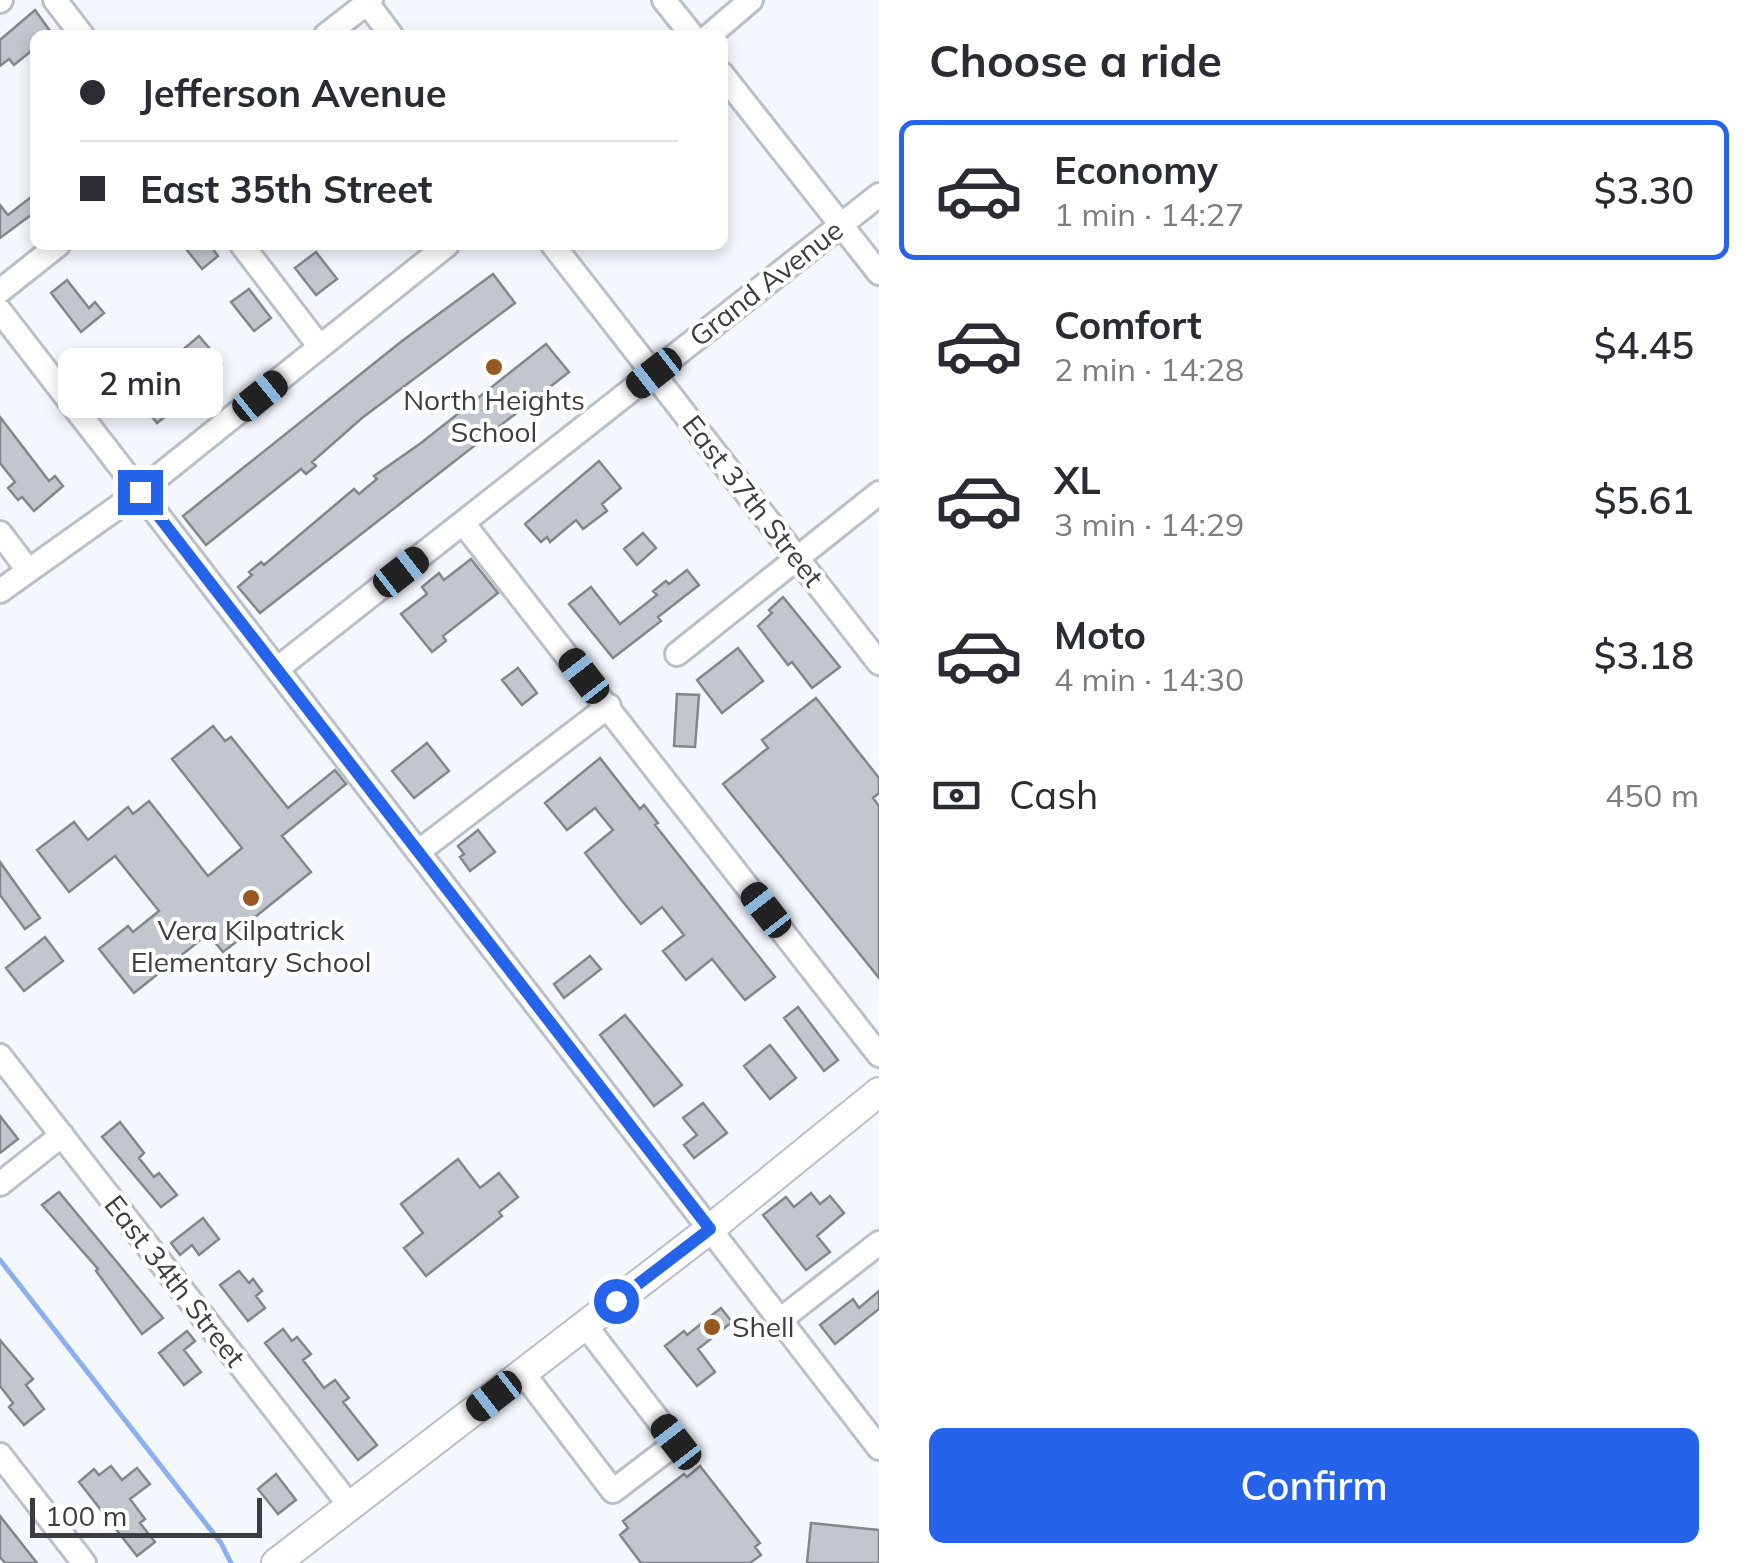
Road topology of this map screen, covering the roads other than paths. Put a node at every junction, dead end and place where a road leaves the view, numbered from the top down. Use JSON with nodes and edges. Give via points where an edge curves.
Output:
{"nodes":[{"id":1,"x":55,"y":0,"type":"edge"},
{"id":2,"x":664,"y":0,"type":"edge"},
{"id":3,"x":752,"y":0,"type":"edge"},
{"id":4,"x":368,"y":1,"type":"edge"},
{"id":5,"x":78,"y":30,"type":"edge"},
{"id":6,"x":332,"y":30,"type":"edge"},
{"id":7,"x":388,"y":30,"type":"edge"},
{"id":8,"x":688,"y":30,"type":"edge"},
{"id":9,"x":716,"y":30,"type":"edge"},
{"id":10,"x":728,"y":82,"type":"edge"},
{"id":11,"x":879,"y":194,"type":"edge"},
{"id":12,"x":841,"y":224,"type":"junction"},
{"id":13,"x":52,"y":250,"type":"edge"},
{"id":14,"x":246,"y":250,"type":"edge"},
{"id":15,"x":441,"y":250,"type":"edge"},
{"id":16,"x":556,"y":250,"type":"edge"},
{"id":17,"x":879,"y":273,"type":"edge"},
{"id":18,"x":0,"y":291,"type":"edge"},
{"id":19,"x":0,"y":311,"type":"edge"},
{"id":20,"x":320,"y":348,"type":"junction"},
{"id":21,"x":654,"y":373,"type":"junction"},
{"id":22,"x":140,"y":492,"type":"junction"},
{"id":23,"x":879,"y":493,"type":"edge"},
{"id":24,"x":463,"y":522,"type":"junction"},
{"id":25,"x":0,"y":532,"type":"edge"},
{"id":26,"x":798,"y":558,"type":"junction"},
{"id":27,"x":28,"y":570,"type":"junction"},
{"id":28,"x":0,"y":591,"type":"edge"},
{"id":29,"x":677,"y":654,"type":"dead end"},
{"id":30,"x":879,"y":662,"type":"edge"},
{"id":31,"x":277,"y":670,"type":"junction"},
{"id":32,"x":608,"y":706,"type":"junction"},
{"id":33,"x":418,"y":852,"type":"junction"},
{"id":34,"x":879,"y":1054,"type":"edge"},
{"id":35,"x":0,"y":1056,"type":"edge"},
{"id":36,"x":879,"y":1092,"type":"edge"},
{"id":37,"x":62,"y":1135,"type":"junction"},
{"id":38,"x":0,"y":1184,"type":"edge"},
{"id":39,"x":710,"y":1229,"type":"junction"},
{"id":40,"x":879,"y":1244,"type":"edge"},
{"id":41,"x":780,"y":1320,"type":"junction"},
{"id":42,"x":585,"y":1325,"type":"junction"},
{"id":43,"x":523,"y":1373,"type":"junction"},
{"id":44,"x":879,"y":1448,"type":"edge"},
{"id":45,"x":0,"y":1456,"type":"edge"},
{"id":46,"x":350,"y":1506,"type":"junction"},
{"id":47,"x":84,"y":1563,"type":"edge"},
{"id":48,"x":276,"y":1563,"type":"edge"}],
"edges":[{"from":1,"to":5,"type":"street"},
{"from":2,"to":8,"type":"street"},
{"from":3,"to":9,"type":"street"},
{"from":4,"to":6,"type":"street"},
{"from":4,"to":7,"type":"street"},
{"from":10,"to":12,"type":"street"},
{"from":11,"to":12,"type":"street","name":"Grand Avenue"},
{"from":12,"to":17,"type":"street"},
{"from":12,"to":21,"type":"street","name":"Grand Avenue"},
{"from":13,"to":18,"type":"street"},
{"from":14,"to":20,"type":"street"},
{"from":15,"to":20,"type":"street"},
{"from":16,"to":21,"type":"street","name":"East 37th Street"},
{"from":19,"to":22,"type":"street"},
{"from":20,"to":22,"type":"street"},
{"from":21,"to":24,"type":"street","name":"Grand Avenue"},
{"from":21,"to":26,"type":"street","name":"East 37th Street"},
{"from":22,"to":27,"type":"street"},
{"from":22,"to":31,"type":"street"},
{"from":23,"to":26,"type":"street"},
{"from":24,"to":31,"type":"street","name":"Grand Avenue"},
{"from":24,"to":32,"type":"street"},
{"from":25,"to":27,"type":"street"},
{"from":26,"to":29,"type":"street"},
{"from":26,"to":30,"type":"street","name":"East 37th Street"},
{"from":27,"to":28,"type":"street"},
{"from":31,"to":33,"type":"street"},
{"from":32,"to":33,"type":"street"},
{"from":32,"to":34,"type":"street"},
{"from":33,"to":39,"type":"street"},
{"from":35,"to":37,"type":"street","name":"East 34th Street"},
{"from":36,"to":39,"type":"main road"},
{"from":37,"to":38,"type":"street"},
{"from":37,"to":46,"type":"street","name":"East 34th Street"},
{"from":39,"to":41,"type":"street"},
{"from":39,"to":42,"type":"main road"},
{"from":40,"to":41,"type":"street"},
{"from":41,"to":44,"type":"street"},
{"from":42,"to":43,"type":"main road"},
{"from":42,"to":43,"type":"street","via":[[676,1442],[613,1491]]},
{"from":43,"to":46,"type":"main road"},
{"from":45,"to":47,"type":"street"},
{"from":46,"to":48,"type":"main road"}]}
